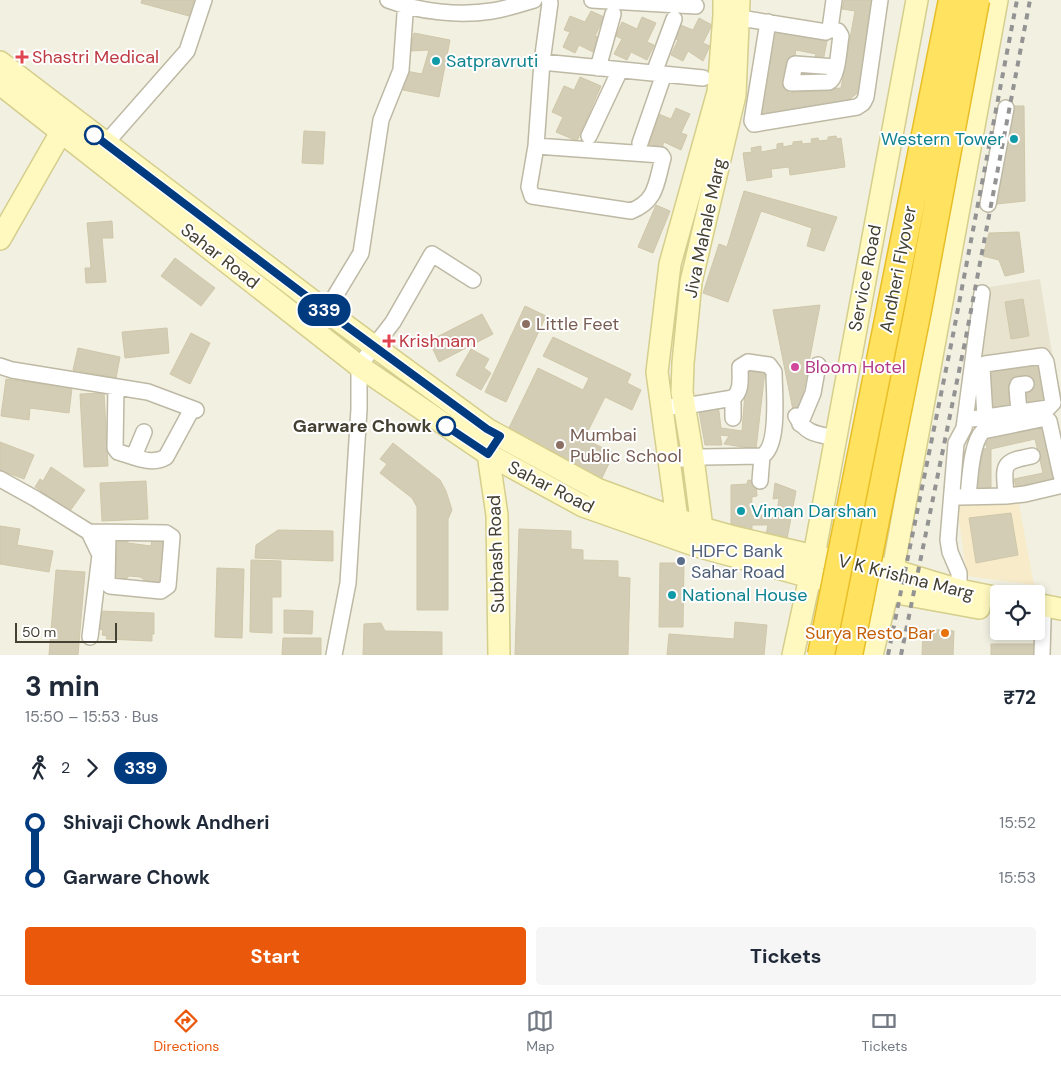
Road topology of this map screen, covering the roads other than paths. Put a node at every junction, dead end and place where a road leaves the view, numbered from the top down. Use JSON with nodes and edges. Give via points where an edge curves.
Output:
{"nodes":[{"id":1,"x":204,"y":0,"type":"edge"},
{"id":2,"x":388,"y":0,"type":"edge"},
{"id":3,"x":534,"y":0,"type":"edge"},
{"id":4,"x":548,"y":0,"type":"edge"},
{"id":5,"x":592,"y":0,"type":"edge"},
{"id":6,"x":834,"y":0,"type":"edge"},
{"id":7,"x":880,"y":0,"type":"edge"},
{"id":8,"x":917,"y":0,"type":"edge"},
{"id":9,"x":952,"y":0,"type":"edge"},
{"id":10,"x":976,"y":0,"type":"edge"},
{"id":11,"x":997,"y":0,"type":"edge"},
{"id":12,"x":407,"y":4,"type":"edge"},
{"id":13,"x":696,"y":6,"type":"dead end"},
{"id":14,"x":732,"y":8,"type":"edge"},
{"id":15,"x":613,"y":14,"type":"dead end"},
{"id":16,"x":674,"y":19,"type":"dead end"},
{"id":17,"x":768,"y":22,"type":"junction"},
{"id":18,"x":830,"y":29,"type":"junction"},
{"id":19,"x":0,"y":62,"type":"edge"},
{"id":20,"x":542,"y":62,"type":"junction"},
{"id":21,"x":836,"y":67,"type":"dead end"},
{"id":22,"x":598,"y":68,"type":"junction"},
{"id":23,"x":620,"y":70,"type":"junction"},
{"id":24,"x":659,"y":74,"type":"junction"},
{"id":25,"x":703,"y":78,"type":"dead end"},
{"id":26,"x":0,"y":84,"type":"edge"},
{"id":27,"x":1006,"y":108,"type":"dead end"},
{"id":28,"x":60,"y":120,"type":"junction"},
{"id":29,"x":589,"y":136,"type":"dead end"},
{"id":30,"x":640,"y":143,"type":"dead end"},
{"id":31,"x":106,"y":144,"type":"junction"},
{"id":32,"x":536,"y":146,"type":"junction"},
{"id":33,"x":713,"y":146,"type":"junction"},
{"id":34,"x":994,"y":172,"type":"junction"},
{"id":35,"x":964,"y":178,"type":"junction"},
{"id":36,"x":690,"y":194,"type":"junction"},
{"id":37,"x":711,"y":198,"type":"junction"},
{"id":38,"x":0,"y":209,"type":"edge"},
{"id":39,"x":0,"y":239,"type":"edge"},
{"id":40,"x":473,"y":280,"type":"dead end"},
{"id":41,"x":982,"y":293,"type":"dead end"},
{"id":42,"x":326,"y":311,"type":"junction"},
{"id":43,"x":663,"y":315,"type":"junction"},
{"id":44,"x":688,"y":317,"type":"junction"},
{"id":45,"x":374,"y":347,"type":"junction"},
{"id":46,"x":818,"y":365,"type":"dead end"},
{"id":47,"x":0,"y":366,"type":"edge"},
{"id":48,"x":359,"y":366,"type":"junction"},
{"id":49,"x":1026,"y":384,"type":"dead end"},
{"id":50,"x":116,"y":387,"type":"junction"},
{"id":51,"x":733,"y":398,"type":"junction"},
{"id":52,"x":685,"y":406,"type":"junction"},
{"id":53,"x":662,"y":407,"type":"junction"},
{"id":54,"x":1019,"y":412,"type":"junction"},
{"id":55,"x":985,"y":417,"type":"junction"},
{"id":56,"x":733,"y":418,"type":"dead end"},
{"id":57,"x":965,"y":420,"type":"junction"},
{"id":58,"x":144,"y":432,"type":"dead end"},
{"id":59,"x":500,"y":436,"type":"junction"},
{"id":60,"x":836,"y":438,"type":"junction"},
{"id":61,"x":488,"y":454,"type":"junction"},
{"id":62,"x":134,"y":456,"type":"junction"},
{"id":63,"x":762,"y":456,"type":"junction"},
{"id":64,"x":1032,"y":456,"type":"dead end"},
{"id":65,"x":693,"y":458,"type":"junction"},
{"id":66,"x":669,"y":460,"type":"junction"},
{"id":67,"x":1061,"y":475,"type":"edge"},
{"id":68,"x":0,"y":479,"type":"edge"},
{"id":69,"x":760,"y":481,"type":"dead end"},
{"id":70,"x":1061,"y":482,"type":"edge"},
{"id":71,"x":968,"y":496,"type":"junction"},
{"id":72,"x":1006,"y":496,"type":"junction"},
{"id":73,"x":951,"y":497,"type":"junction"},
{"id":74,"x":675,"y":528,"type":"junction"},
{"id":75,"x":89,"y":532,"type":"junction"},
{"id":76,"x":108,"y":533,"type":"junction"},
{"id":77,"x":699,"y":537,"type":"junction"},
{"id":78,"x":814,"y":556,"type":"junction"},
{"id":79,"x":103,"y":567,"type":"junction"},
{"id":80,"x":893,"y":570,"type":"junction"},
{"id":81,"x":810,"y":577,"type":"junction"},
{"id":82,"x":959,"y":590,"type":"junction"},
{"id":83,"x":888,"y":592,"type":"junction"},
{"id":84,"x":990,"y":596,"type":"edge"},
{"id":85,"x":990,"y":609,"type":"edge"},
{"id":86,"x":1047,"y":614,"type":"edge"},
{"id":87,"x":90,"y":637,"type":"dead end"},
{"id":88,"x":334,"y":655,"type":"edge"},
{"id":89,"x":499,"y":655,"type":"edge"},
{"id":90,"x":793,"y":655,"type":"edge"},
{"id":91,"x":821,"y":655,"type":"edge"},
{"id":92,"x":849,"y":655,"type":"edge"},
{"id":93,"x":872,"y":655,"type":"edge"},
{"id":94,"x":1042,"y":655,"type":"edge"}],
"edges":[{"from":1,"to":31,"type":"street","via":[[187,51]]},
{"from":2,"to":12,"type":"street"},
{"from":3,"to":12,"type":"street","via":[[493,11],[454,13]]},
{"from":4,"to":20,"type":"street"},
{"from":5,"to":13,"type":"street"},
{"from":6,"to":18,"type":"street"},
{"from":7,"to":17,"type":"street","via":[[863,103],[857,107],[754,124]]},
{"from":8,"to":60,"type":"street","name":"Service Road"},
{"from":9,"to":91,"type":"highway","name":"Andheri Flyover","bridge":true},
{"from":10,"to":92,"type":"highway","name":"Andheri Flyover","bridge":true},
{"from":11,"to":35,"type":"street"},
{"from":12,"to":42,"type":"street","via":[[401,70],[381,120],[361,253]]},
{"from":14,"to":17,"type":"street"},
{"from":14,"to":33,"type":"street","name":"Jiva Mahale Marg","via":[[735,96]]},
{"from":15,"to":22,"type":"street"},
{"from":16,"to":24,"type":"street"},
{"from":17,"to":18,"type":"street","via":[[824,32]]},
{"from":18,"to":21,"type":"street","via":[[838,31],[841,36]]},
{"from":19,"to":28,"type":"street","name":"Sahar Road"},
{"from":20,"to":22,"type":"street"},
{"from":20,"to":32,"type":"street"},
{"from":22,"to":23,"type":"street"},
{"from":23,"to":24,"type":"street"},
{"from":23,"to":29,"type":"street"},
{"from":24,"to":25,"type":"street"},
{"from":24,"to":30,"type":"street"},
{"from":26,"to":28,"type":"street","name":"Sahar Road"},
{"from":27,"to":34,"type":"street"},
{"from":28,"to":31,"type":"street","name":"Sahar Road"},
{"from":28,"to":38,"type":"street"},
{"from":28,"to":39,"type":"street"},
{"from":28,"to":48,"type":"street","name":"Sahar Road"},
{"from":31,"to":42,"type":"street","name":"Sahar Road"},
{"from":32,"to":32,"type":"street","via":[[529,187],[532,196],[630,211],[648,202],[663,158],[661,154]]},
{"from":33,"to":36,"type":"street"},
{"from":33,"to":37,"type":"street","name":"Jiva Mahale Marg"},
{"from":34,"to":35,"type":"street"},
{"from":34,"to":35,"type":"street","via":[[989,197]]},
{"from":35,"to":80,"type":"street"},
{"from":36,"to":37,"type":"street"},
{"from":36,"to":43,"type":"street","via":[[670,264]]},
{"from":37,"to":44,"type":"street","name":"Jiva Mahale Marg","via":[[691,282]]},
{"from":40,"to":45,"type":"street","via":[[432,254],[393,322]]},
{"from":41,"to":57,"type":"street"},
{"from":42,"to":45,"type":"street","name":"Sahar Road"},
{"from":43,"to":44,"type":"street"},
{"from":43,"to":53,"type":"street","via":[[656,372]]},
{"from":44,"to":52,"type":"street","name":"Jiva Mahale Marg","via":[[682,392]]},
{"from":45,"to":48,"type":"street"},
{"from":45,"to":59,"type":"street","name":"Sahar Road"},
{"from":46,"to":60,"type":"street","via":[[813,394],[798,419],[805,429]]},
{"from":47,"to":50,"type":"street"},
{"from":48,"to":61,"type":"street","name":"Sahar Road"},
{"from":48,"to":88,"type":"street","via":[[348,583]]},
{"from":49,"to":54,"type":"street","via":[[1017,388]]},
{"from":50,"to":62,"type":"street","via":[[115,448],[118,452]]},
{"from":50,"to":62,"type":"street","via":[[148,392],[194,409],[166,457],[154,461]]},
{"from":51,"to":52,"type":"street"},
{"from":51,"to":56,"type":"street"},
{"from":51,"to":63,"type":"street","via":[[739,387],[740,367],[748,362],[770,365],[774,372],[773,438],[767,453]]},
{"from":52,"to":53,"type":"street"},
{"from":52,"to":65,"type":"street","name":"Jiva Mahale Marg"},
{"from":53,"to":66,"type":"street"},
{"from":54,"to":55,"type":"street"},
{"from":54,"to":55,"type":"street","via":[[1048,408],[1053,404],[1046,362],[1042,356],[985,364],[982,368]]},
{"from":55,"to":57,"type":"street"},
{"from":57,"to":73,"type":"street","via":[[956,443]]},
{"from":58,"to":62,"type":"street"},
{"from":59,"to":61,"type":"street"},
{"from":59,"to":74,"type":"street","name":"Sahar Road"},
{"from":60,"to":78,"type":"street","name":"Service Road"},
{"from":61,"to":74,"type":"street","name":"Sahar Road","via":[[583,506]]},
{"from":61,"to":89,"type":"street","name":"Subhash Road","via":[[497,516]]},
{"from":63,"to":65,"type":"street"},
{"from":63,"to":69,"type":"street"},
{"from":64,"to":72,"type":"street","via":[[1015,459],[1005,468]]},
{"from":65,"to":66,"type":"street"},
{"from":65,"to":77,"type":"street","name":"Jiva Mahale Marg"},
{"from":66,"to":74,"type":"street"},
{"from":67,"to":71,"type":"street","via":[[1046,418],[983,431],[974,450]]},
{"from":68,"to":75,"type":"street"},
{"from":70,"to":72,"type":"street","via":[[1059,486]]},
{"from":71,"to":72,"type":"street"},
{"from":71,"to":73,"type":"street"},
{"from":73,"to":82,"type":"street","via":[[948,540],[959,573]]},
{"from":74,"to":77,"type":"street","name":"Sahar Road"},
{"from":75,"to":76,"type":"street"},
{"from":75,"to":79,"type":"street"},
{"from":76,"to":79,"type":"street"},
{"from":76,"to":79,"type":"street","via":[[166,533],[172,537],[168,586],[161,591],[110,586]]},
{"from":77,"to":78,"type":"street","name":"Sahar Road","via":[[738,538]]},
{"from":77,"to":81,"type":"street","name":"Sahar Road"},
{"from":78,"to":80,"type":"street","name":"V K Krishna Marg"},
{"from":78,"to":81,"type":"street","name":"Service Road"},
{"from":79,"to":87,"type":"street"},
{"from":80,"to":82,"type":"street","name":"V K Krishna Marg"},
{"from":80,"to":83,"type":"street"},
{"from":81,"to":83,"type":"street","name":"Sahar Road"},
{"from":81,"to":90,"type":"street"},
{"from":82,"to":84,"type":"street","name":"V K Krishna Marg"},
{"from":83,"to":85,"type":"street","name":"V K Krishna Marg"},
{"from":83,"to":93,"type":"street"},
{"from":86,"to":94,"type":"street"}]}
